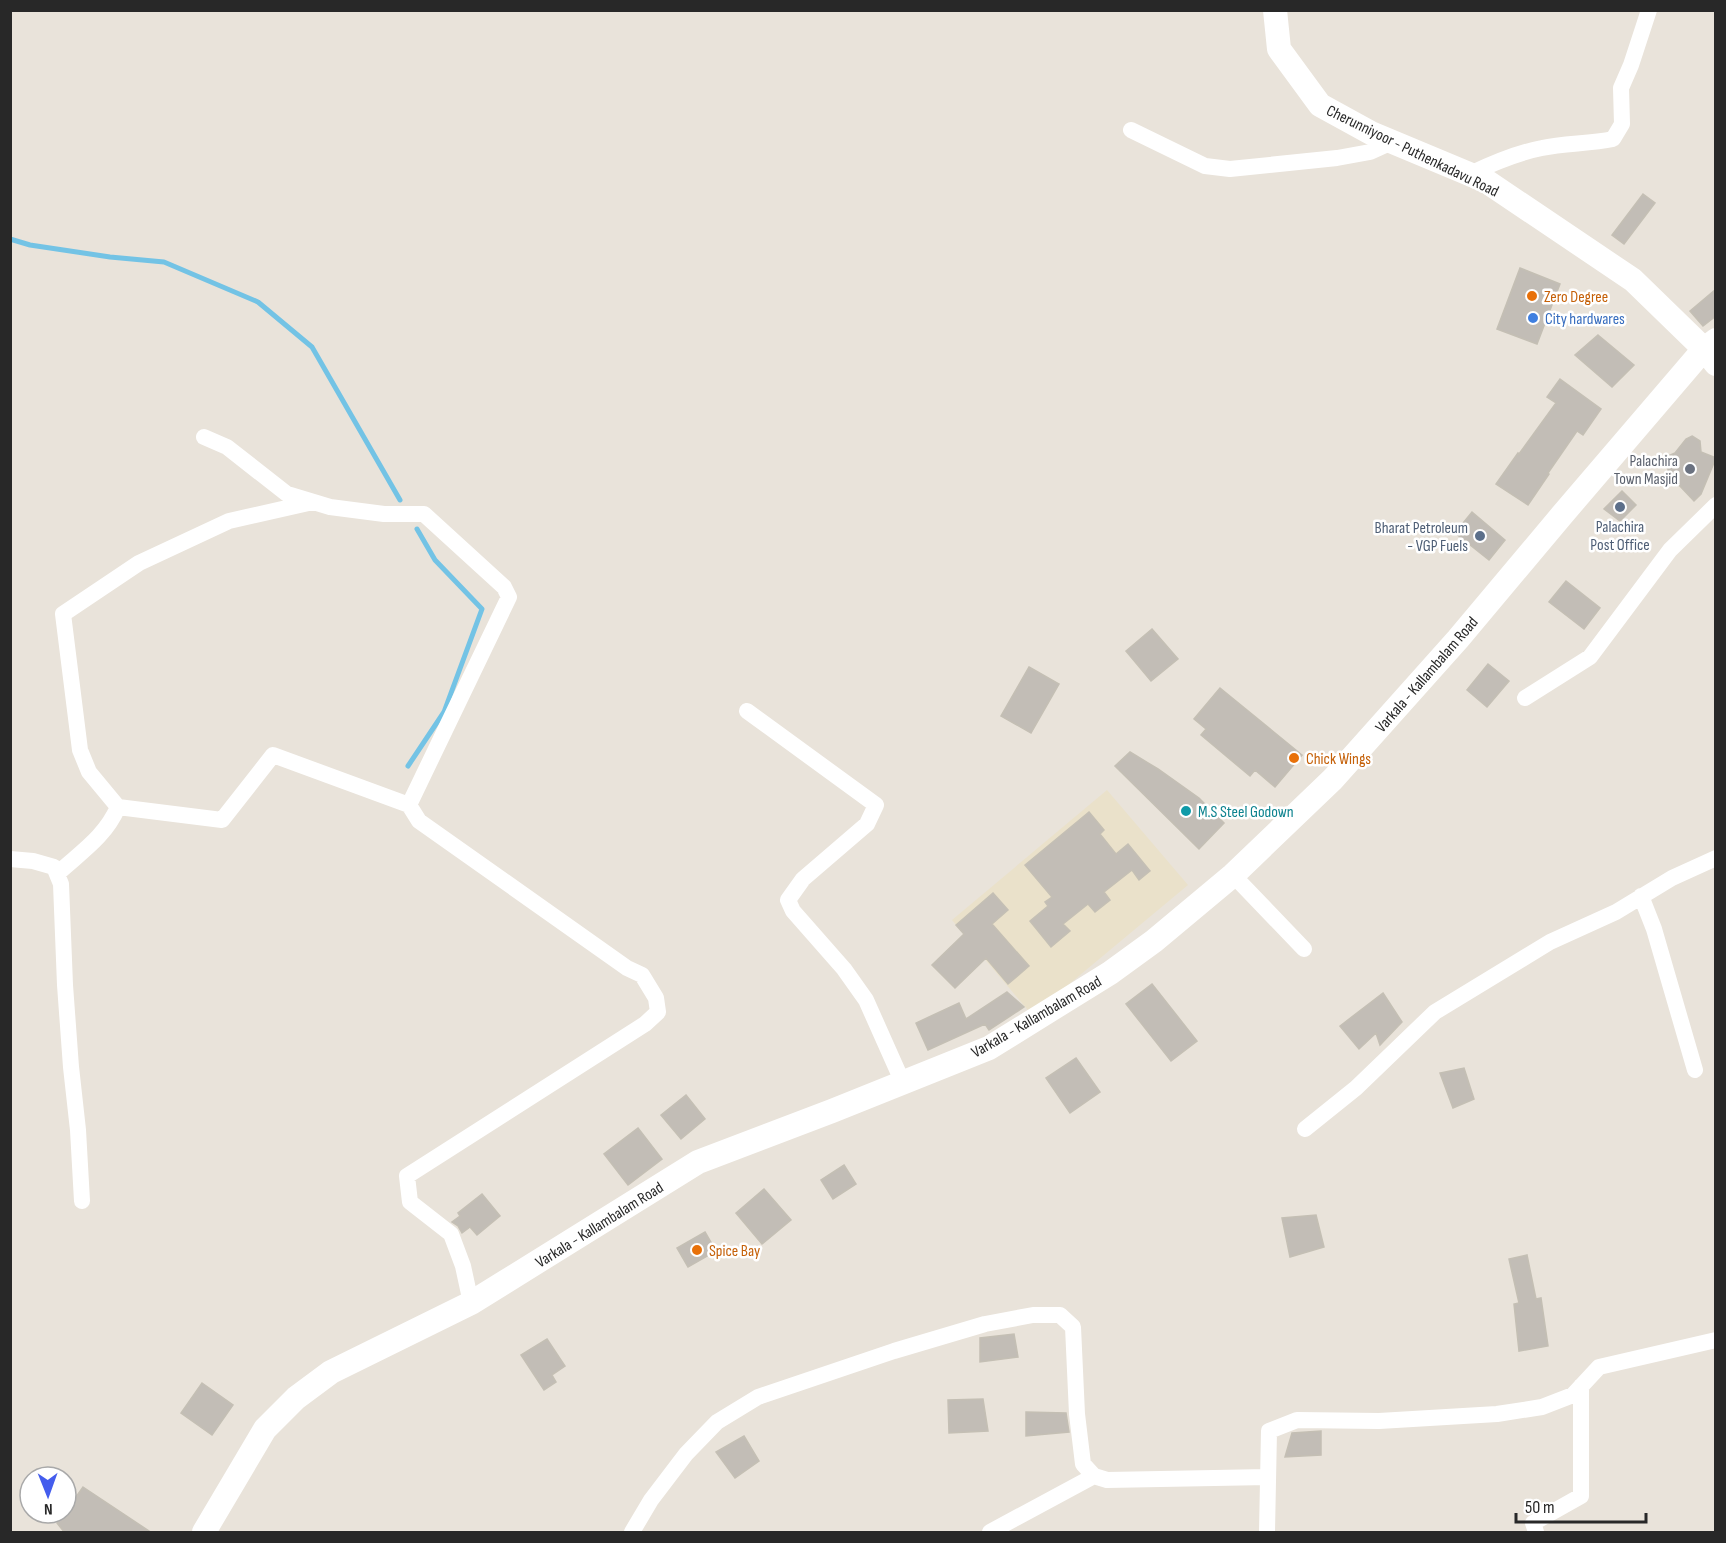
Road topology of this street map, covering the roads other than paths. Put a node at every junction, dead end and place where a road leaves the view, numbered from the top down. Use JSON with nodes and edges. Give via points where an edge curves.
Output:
{"nodes":[{"id":1,"x":1275,"y":10,"type":"edge"},
{"id":2,"x":1649,"y":10,"type":"edge"},
{"id":3,"x":1131,"y":130,"type":"dead end"},
{"id":4,"x":1392,"y":142,"type":"junction"},
{"id":5,"x":1470,"y":174,"type":"junction"},
{"id":6,"x":1712,"y":351,"type":"edge"},
{"id":7,"x":204,"y":437,"type":"dead end"},
{"id":8,"x":313,"y":502,"type":"junction"},
{"id":9,"x":1716,"y":505,"type":"edge"},
{"id":10,"x":1525,"y":698,"type":"dead end"},
{"id":11,"x":747,"y":711,"type":"dead end"},
{"id":12,"x":409,"y":805,"type":"junction"},
{"id":13,"x":118,"y":807,"type":"junction"},
{"id":14,"x":1716,"y":858,"type":"edge"},
{"id":15,"x":10,"y":859,"type":"edge"},
{"id":16,"x":57,"y":874,"type":"junction"},
{"id":17,"x":1233,"y":875,"type":"junction"},
{"id":18,"x":1641,"y":896,"type":"junction"},
{"id":19,"x":1304,"y":949,"type":"dead end"},
{"id":20,"x":1695,"y":1070,"type":"dead end"},
{"id":21,"x":903,"y":1083,"type":"junction"},
{"id":22,"x":1305,"y":1129,"type":"dead end"},
{"id":23,"x":82,"y":1201,"type":"dead end"},
{"id":24,"x":471,"y":1303,"type":"junction"},
{"id":25,"x":1716,"y":1340,"type":"edge"},
{"id":26,"x":1581,"y":1386,"type":"junction"},
{"id":27,"x":1094,"y":1476,"type":"junction"},
{"id":28,"x":1268,"y":1477,"type":"junction"},
{"id":29,"x":204,"y":1533,"type":"edge"},
{"id":30,"x":632,"y":1533,"type":"edge"},
{"id":31,"x":990,"y":1533,"type":"edge"},
{"id":32,"x":1267,"y":1533,"type":"edge"},
{"id":33,"x":1536,"y":1533,"type":"edge"}],
"edges":[{"from":1,"to":4,"type":"main road","name":"Cherunniyoor - Puthenkadavu Road","via":[[1280,49],[1320,105]]},
{"from":2,"to":5,"type":"street","via":[[1621,88],[1622,124],[1613,139],[1542,147],[1505,157]]},
{"from":3,"to":4,"type":"street","via":[[1205,166],[1230,169],[1337,158],[1370,152]]},
{"from":4,"to":5,"type":"main road","name":"Cherunniyoor - Puthenkadavu Road"},
{"from":5,"to":6,"type":"main road","name":"Cherunniyoor - Puthenkadavu Road","via":[[1634,280]]},
{"from":6,"to":17,"type":"main road","name":"Varkala - Kallambalam Road","via":[[1562,515],[1349,762]]},
{"from":7,"to":8,"type":"street","via":[[227,447],[288,494]]},
{"from":8,"to":12,"type":"street","via":[[384,514],[423,514],[504,587],[509,597]]},
{"from":8,"to":13,"type":"street","via":[[229,521],[139,563],[63,614],[80,750],[89,772]]},
{"from":9,"to":10,"type":"street","via":[[1670,550],[1590,657]]},
{"from":11,"to":21,"type":"street","via":[[876,805],[867,824],[803,879],[788,900],[866,1000]]},
{"from":12,"to":13,"type":"street","via":[[273,755],[222,820]]},
{"from":12,"to":24,"type":"street","via":[[419,821],[642,975],[656,998],[658,1012],[406,1176],[410,1202],[451,1234]]},
{"from":13,"to":16,"type":"street","via":[[100,836]]},
{"from":14,"to":18,"type":"street"},
{"from":15,"to":16,"type":"street","via":[[54,867]]},
{"from":16,"to":23,"type":"street","via":[[61,884]]},
{"from":17,"to":19,"type":"street"},
{"from":17,"to":21,"type":"main road","name":"Varkala - Kallambalam Road","via":[[1110,973],[989,1048]]},
{"from":18,"to":20,"type":"street"},
{"from":18,"to":22,"type":"street","via":[[1616,912],[1550,942],[1435,1012],[1356,1088]]},
{"from":21,"to":24,"type":"main road","name":"Varkala - Kallambalam Road","via":[[698,1162]]},
{"from":24,"to":29,"type":"main road","name":"Varkala - Kallambalam Road","via":[[331,1372],[296,1398],[265,1429]]},
{"from":25,"to":26,"type":"street","via":[[1599,1367]]},
{"from":26,"to":28,"type":"street","via":[[1573,1395],[1542,1407],[1497,1413],[1379,1421],[1297,1420],[1269,1431]]},
{"from":26,"to":33,"type":"street","via":[[1581,1496],[1533,1523]]},
{"from":27,"to":28,"type":"street","via":[[1107,1480]]},
{"from":27,"to":30,"type":"street","via":[[1083,1464],[1073,1327],[1060,1315],[1033,1315],[985,1324],[894,1351],[758,1397],[717,1422],[686,1454]]},
{"from":27,"to":31,"type":"street"},
{"from":28,"to":32,"type":"street"}]}
